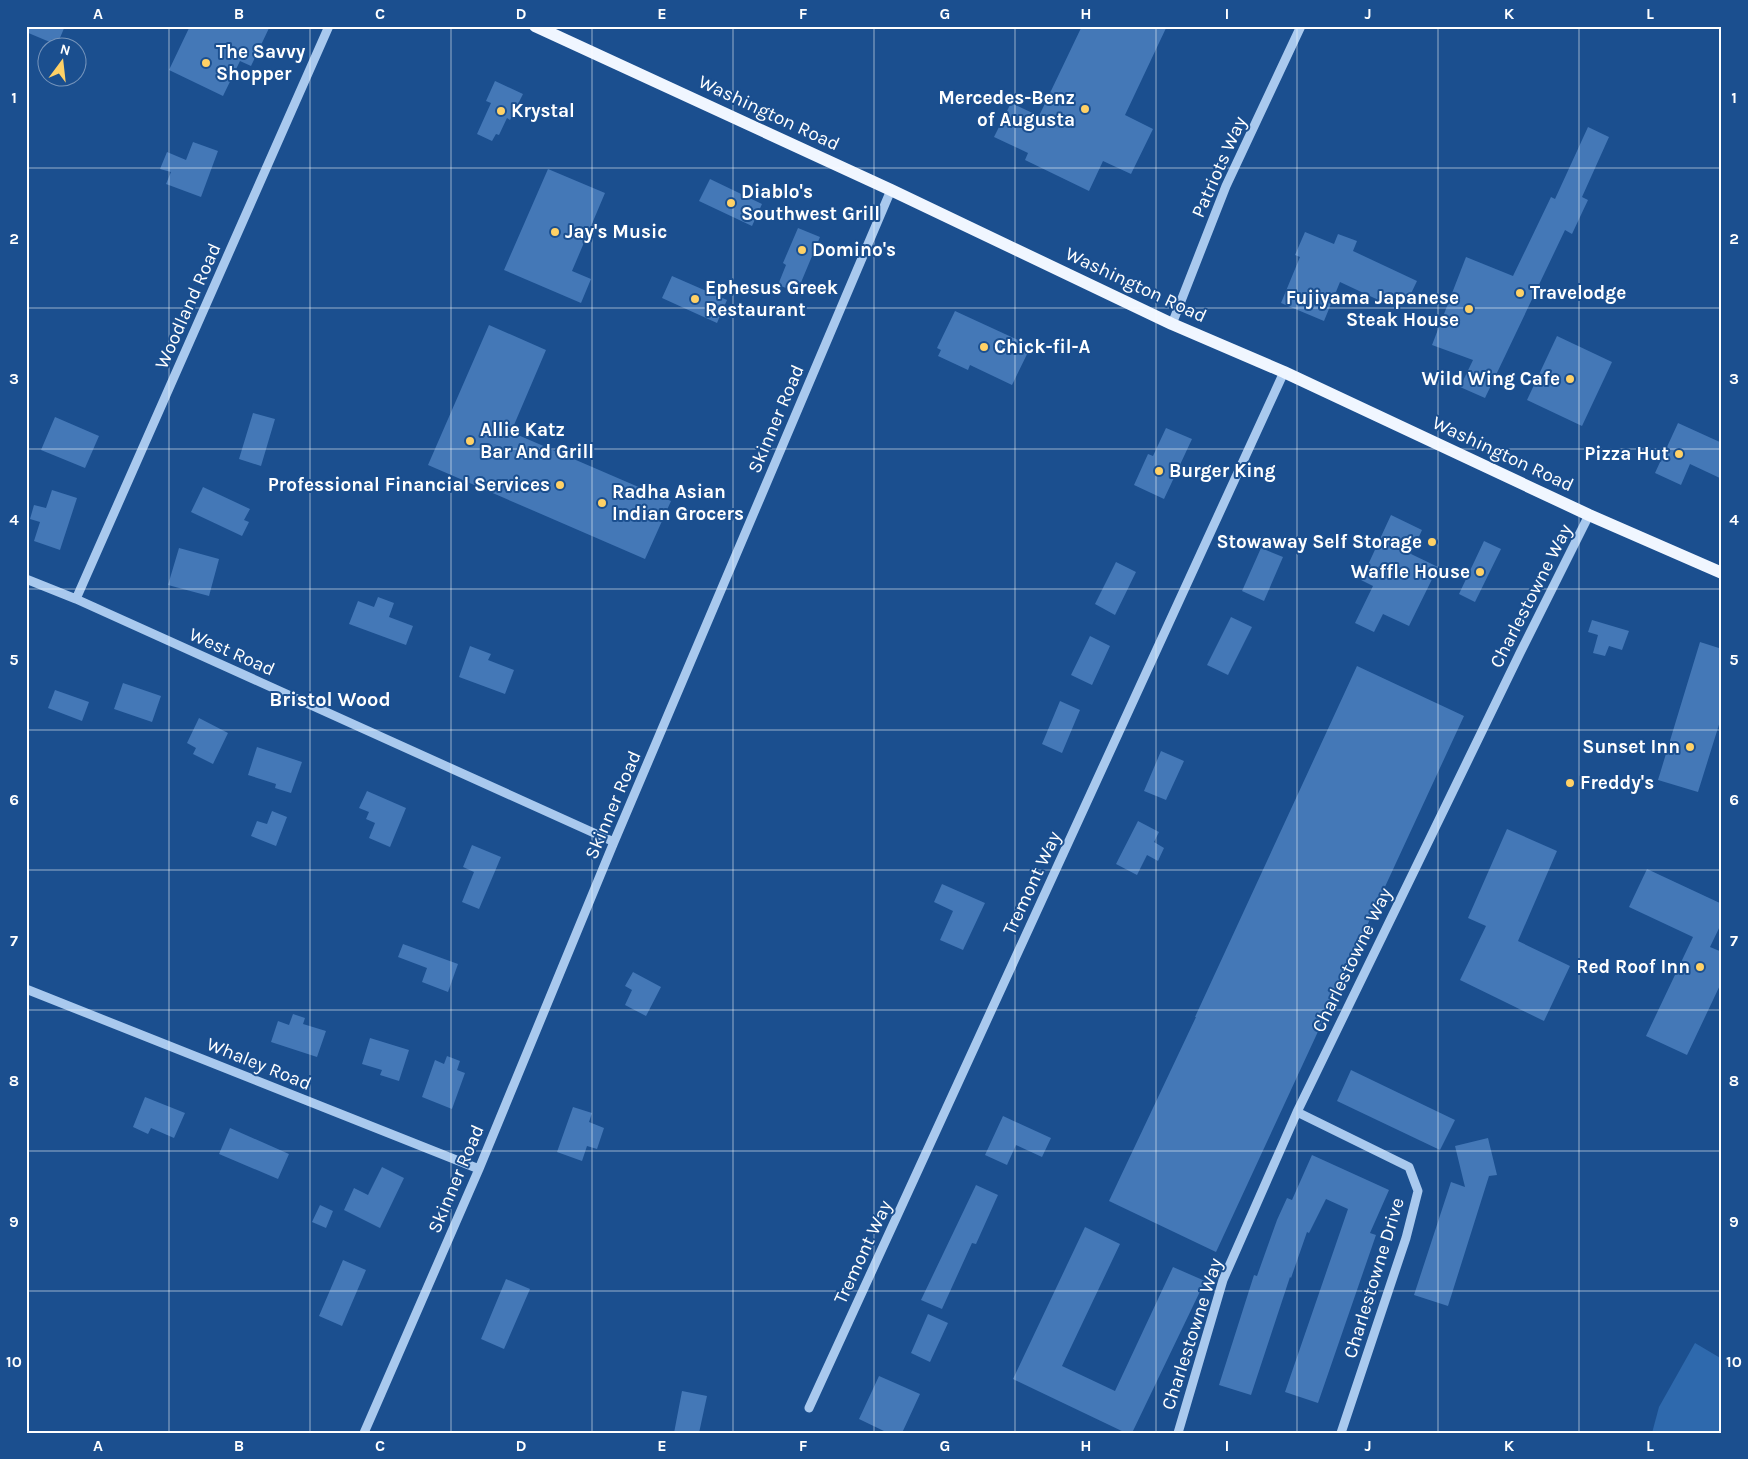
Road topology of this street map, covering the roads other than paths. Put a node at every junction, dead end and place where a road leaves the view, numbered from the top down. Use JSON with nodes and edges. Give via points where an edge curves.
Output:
{"nodes":[{"id":1,"x":329,"y":26,"type":"edge"},
{"id":2,"x":536,"y":26,"type":"edge"},
{"id":3,"x":1301,"y":26,"type":"edge"},
{"id":4,"x":890,"y":190,"type":"junction"},
{"id":5,"x":1172,"y":324,"type":"junction"},
{"id":6,"x":1284,"y":372,"type":"junction"},
{"id":7,"x":1589,"y":515,"type":"junction"},
{"id":8,"x":1722,"y":573,"type":"edge"},
{"id":9,"x":26,"y":579,"type":"edge"},
{"id":10,"x":76,"y":599,"type":"junction"},
{"id":11,"x":614,"y":842,"type":"junction"},
{"id":12,"x":26,"y":989,"type":"edge"},
{"id":13,"x":1297,"y":1112,"type":"junction"},
{"id":14,"x":479,"y":1169,"type":"junction"},
{"id":15,"x":809,"y":1408,"type":"dead end"},
{"id":16,"x":364,"y":1433,"type":"edge"},
{"id":17,"x":1178,"y":1433,"type":"edge"},
{"id":18,"x":1341,"y":1433,"type":"edge"}],
"edges":[{"from":1,"to":10,"type":"street","name":"Woodland Road"},
{"from":2,"to":4,"type":"main road","name":"Washington Road"},
{"from":3,"to":5,"type":"street","name":"Patriots Way","via":[[1226,186]]},
{"from":4,"to":5,"type":"main road","name":"Washington Road"},
{"from":4,"to":11,"type":"street","name":"Skinner Road"},
{"from":5,"to":6,"type":"main road","name":"Washington Road"},
{"from":6,"to":7,"type":"main road","name":"Washington Road"},
{"from":6,"to":15,"type":"street","name":"Tremont Way"},
{"from":7,"to":8,"type":"main road","name":"Washington Road"},
{"from":7,"to":13,"type":"street","name":"Charlestowne Way"},
{"from":9,"to":10,"type":"street","name":"West Road"},
{"from":10,"to":11,"type":"street","name":"West Road"},
{"from":11,"to":14,"type":"street","name":"Skinner Road"},
{"from":12,"to":14,"type":"street","name":"Whaley Road"},
{"from":13,"to":17,"type":"street","name":"Charlestowne Way","via":[[1223,1280]]},
{"from":13,"to":18,"type":"street","name":"Charlestowne Drive","via":[[1409,1167],[1418,1191],[1406,1238]]},
{"from":14,"to":16,"type":"street","name":"Skinner Road"}]}
